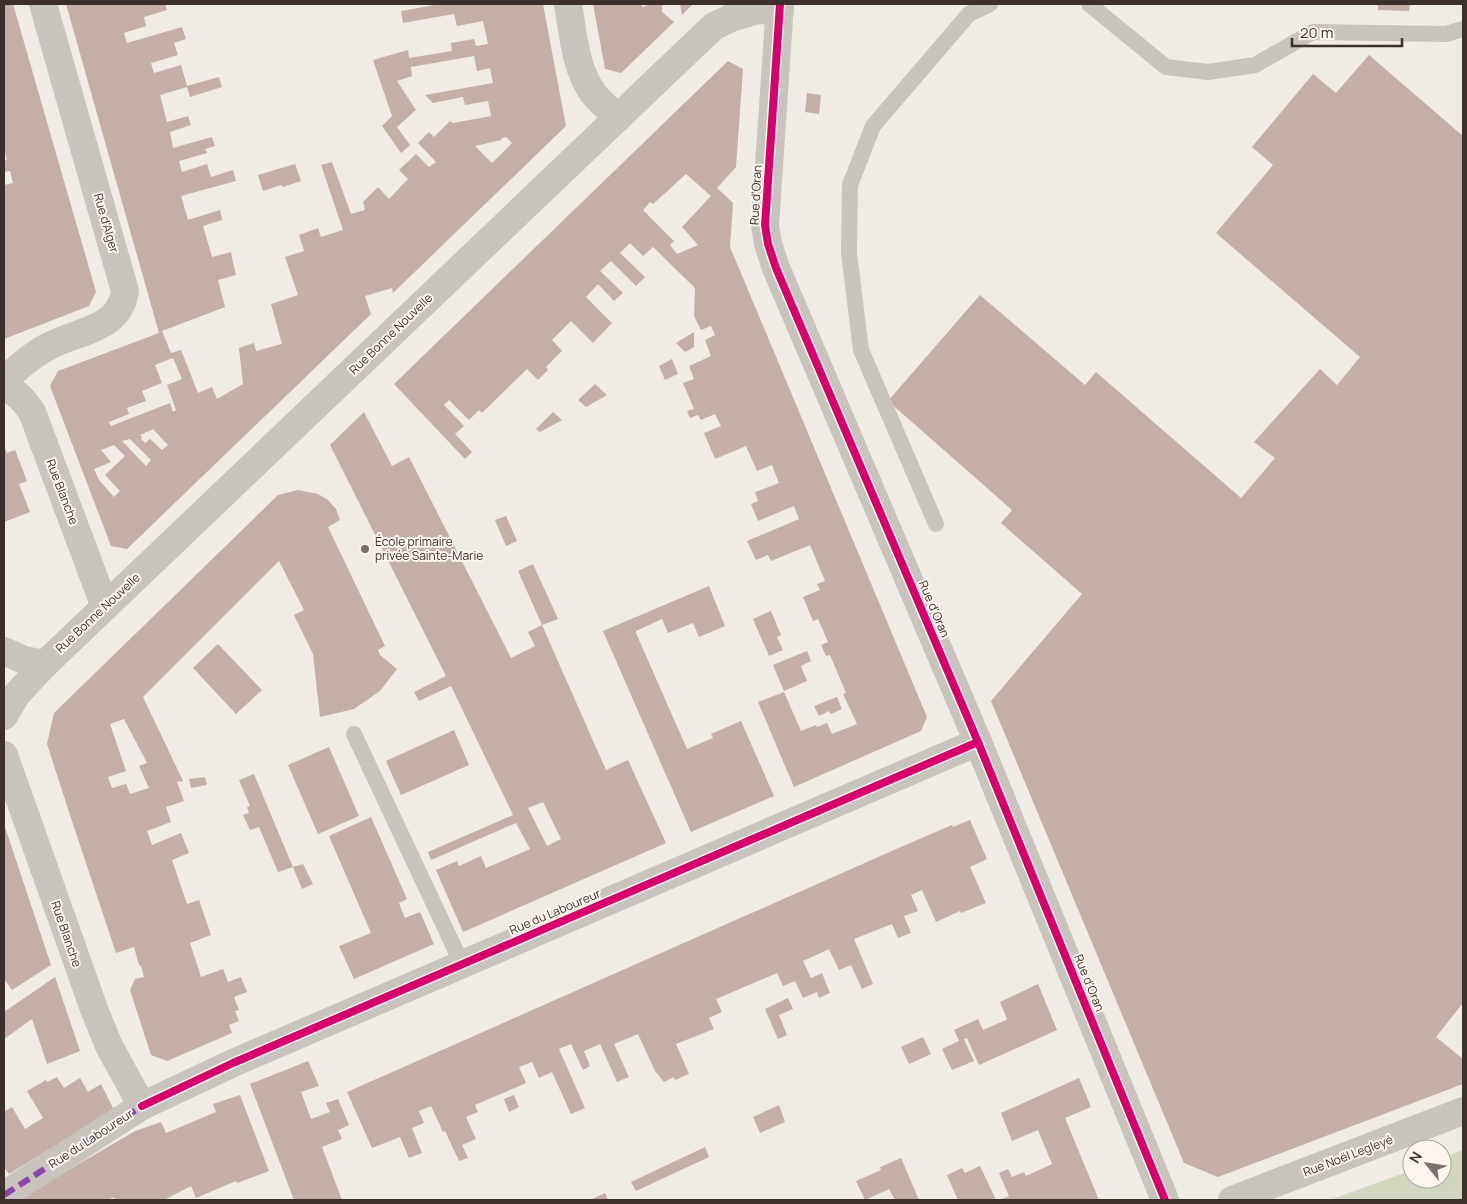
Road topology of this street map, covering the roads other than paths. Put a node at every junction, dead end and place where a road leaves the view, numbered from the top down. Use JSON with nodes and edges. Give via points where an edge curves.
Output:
{"nodes":[{"id":1,"x":44,"y":4,"type":"edge"},
{"id":2,"x":568,"y":4,"type":"edge"},
{"id":3,"x":990,"y":4,"type":"edge"},
{"id":4,"x":1089,"y":4,"type":"edge"},
{"id":5,"x":780,"y":7,"type":"edge"},
{"id":6,"x":1463,"y":28,"type":"edge"},
{"id":7,"x":618,"y":118,"type":"junction"},
{"id":8,"x":4,"y":380,"type":"edge"},
{"id":9,"x":4,"y":388,"type":"edge"},
{"id":10,"x":936,"y":524,"type":"dead end"},
{"id":11,"x":105,"y":607,"type":"junction"},
{"id":12,"x":4,"y":651,"type":"edge"},
{"id":13,"x":45,"y":664,"type":"junction"},
{"id":14,"x":4,"y":716,"type":"edge"},
{"id":15,"x":354,"y":734,"type":"dead end"},
{"id":16,"x":978,"y":742,"type":"junction"},
{"id":17,"x":4,"y":755,"type":"edge"},
{"id":18,"x":462,"y":964,"type":"junction"},
{"id":19,"x":142,"y":1106,"type":"junction"},
{"id":20,"x":1463,"y":1111,"type":"edge"},
{"id":21,"x":4,"y":1195,"type":"edge"},
{"id":22,"x":1166,"y":1200,"type":"edge"},
{"id":23,"x":1232,"y":1200,"type":"edge"}],
"edges":[{"from":1,"to":8,"type":"street","name":"Rue d'Alger","via":[[123,282],[124,299],[117,313],[104,324],[50,345],[28,358]]},
{"from":2,"to":7,"type":"street","via":[[585,80]]},
{"from":3,"to":10,"type":"lane","via":[[970,14],[873,126],[850,185],[849,253],[861,350]]},
{"from":4,"to":6,"type":"lane","via":[[1166,67],[1208,72],[1255,65],[1313,32],[1446,34]]},
{"from":5,"to":7,"type":"street","name":"Rue Bonne Nouvelle","via":[[757,10],[714,26]]},
{"from":5,"to":16,"type":"street","name":"Rue d'Oran","via":[[766,205],[768,244]]},
{"from":7,"to":11,"type":"street","name":"Rue Bonne Nouvelle"},
{"from":9,"to":11,"type":"street","name":"Rue Blanche","via":[[20,397],[32,412]]},
{"from":11,"to":13,"type":"street","name":"Rue Bonne Nouvelle"},
{"from":12,"to":13,"type":"street","name":"Rue Bonne Nouvelle","via":[[24,660]]},
{"from":13,"to":14,"type":"street","via":[[17,694]]},
{"from":15,"to":18,"type":"lane"},
{"from":16,"to":18,"type":"street","name":"Rue du Laboureur"},
{"from":16,"to":22,"type":"street","name":"Rue d'Oran"},
{"from":17,"to":19,"type":"street","name":"Rue Blanche","via":[[94,1009],[109,1046]]},
{"from":18,"to":19,"type":"street","name":"Rue du Laboureur"},
{"from":19,"to":21,"type":"street","name":"Rue du Laboureur"},
{"from":20,"to":23,"type":"street","name":"Rue Noël Legleyé"}]}
